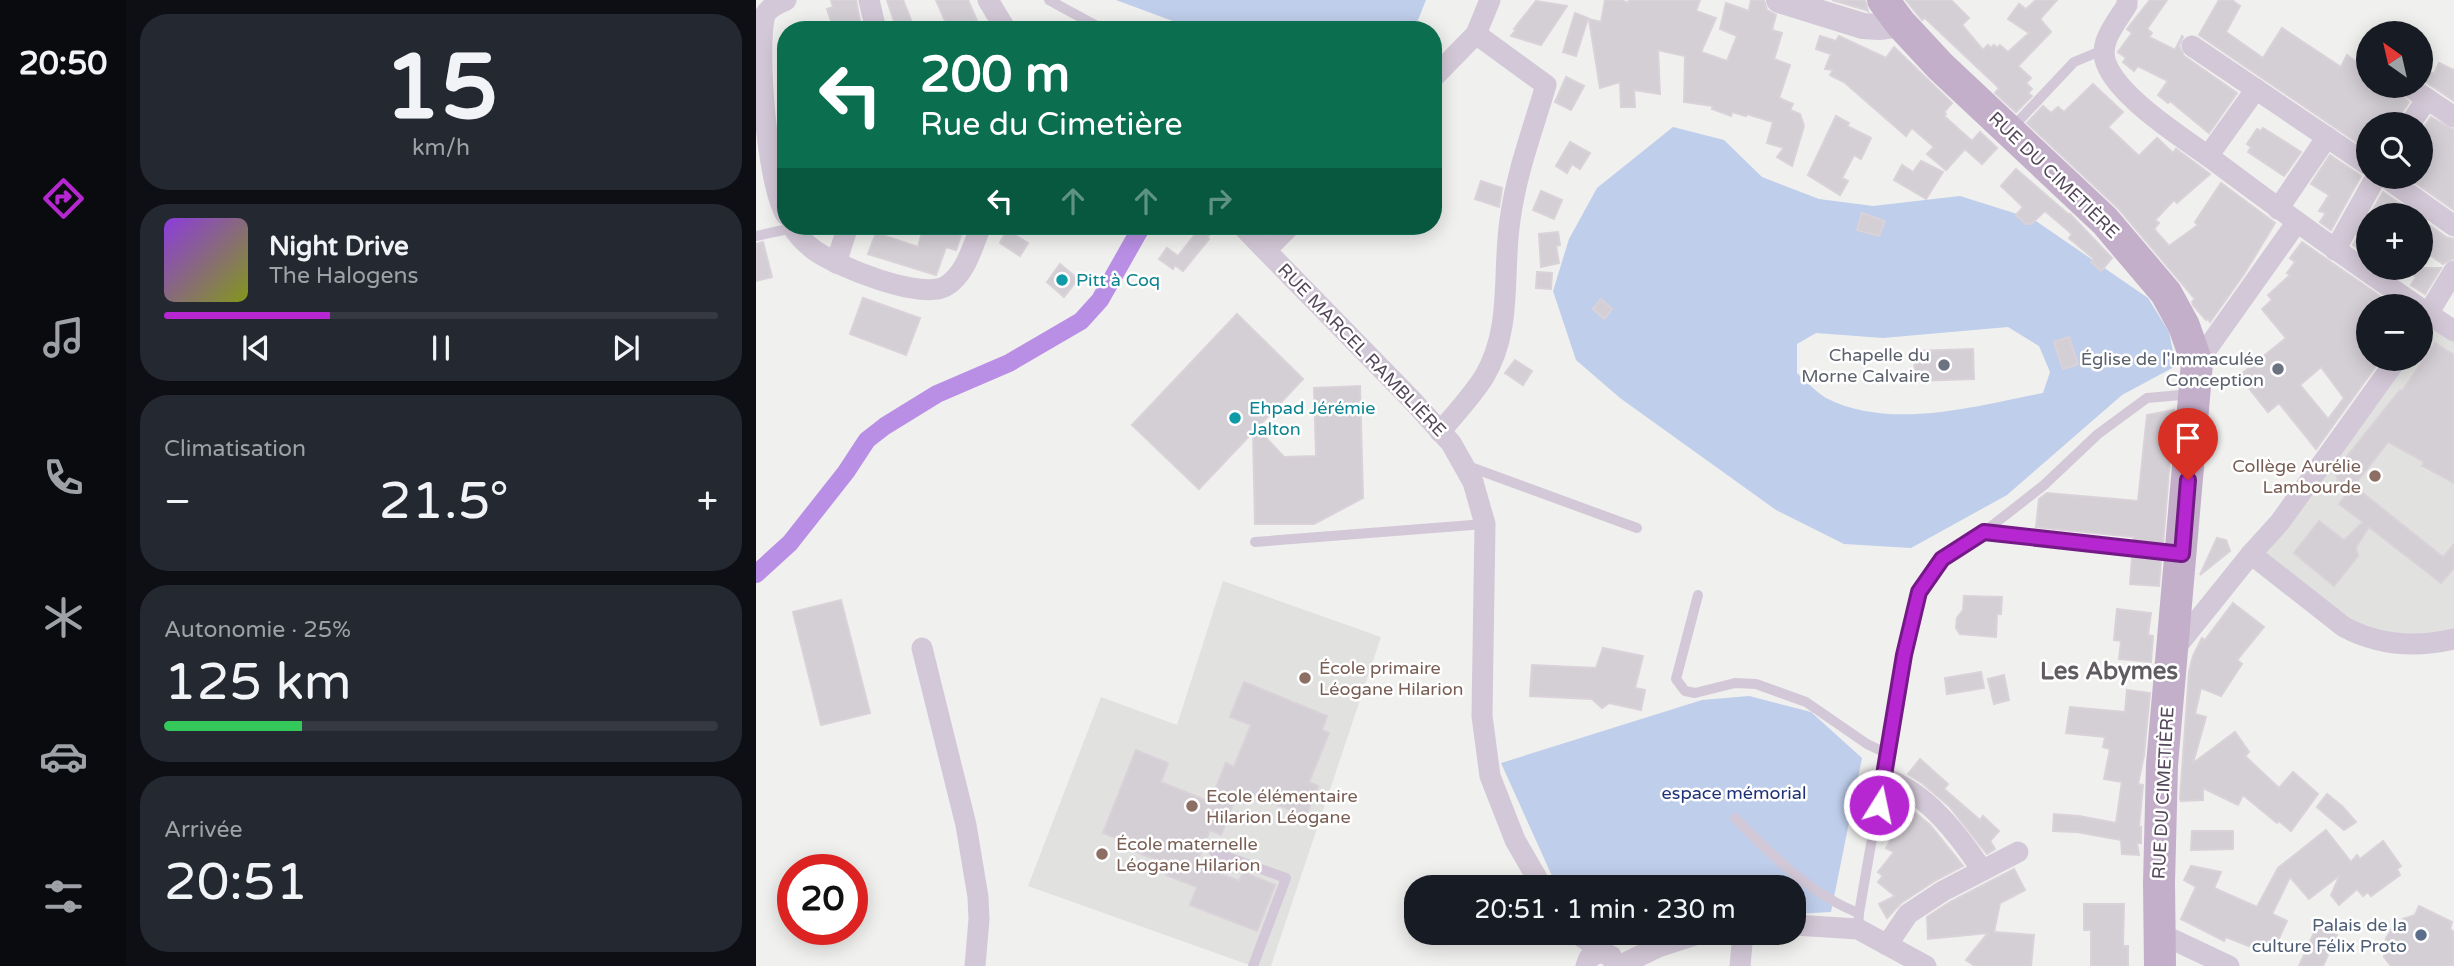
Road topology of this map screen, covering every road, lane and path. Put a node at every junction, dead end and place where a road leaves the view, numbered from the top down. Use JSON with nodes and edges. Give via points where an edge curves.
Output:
{"nodes":[{"id":1,"x":869,"y":0,"type":"edge"},
{"id":2,"x":988,"y":0,"type":"edge"},
{"id":3,"x":1049,"y":0,"type":"edge"},
{"id":4,"x":1490,"y":0,"type":"edge"},
{"id":5,"x":1779,"y":0,"type":"edge"},
{"id":6,"x":2127,"y":0,"type":"edge"},
{"id":7,"x":773,"y":3,"type":"edge"},
{"id":8,"x":1892,"y":12,"type":"edge"},
{"id":9,"x":1082,"y":16,"type":"junction"},
{"id":10,"x":874,"y":21,"type":"edge"},
{"id":11,"x":1001,"y":21,"type":"edge"},
{"id":12,"x":1080,"y":21,"type":"edge"},
{"id":13,"x":1090,"y":21,"type":"edge"},
{"id":14,"x":1476,"y":34,"type":"junction"},
{"id":15,"x":2192,"y":46,"type":"dead end"},
{"id":16,"x":2103,"y":50,"type":"junction"},
{"id":17,"x":1442,"y":69,"type":"edge"},
{"id":18,"x":2256,"y":89,"type":"junction"},
{"id":19,"x":2427,"y":99,"type":"joint"},
{"id":20,"x":2418,"y":112,"type":"edge"},
{"id":21,"x":2454,"y":117,"type":"edge"},
{"id":22,"x":2009,"y":131,"type":"junction"},
{"id":23,"x":2327,"y":137,"type":"junction"},
{"id":24,"x":2208,"y":156,"type":"junction"},
{"id":25,"x":2356,"y":157,"type":"edge"},
{"id":26,"x":777,"y":187,"type":"edge"},
{"id":27,"x":2369,"y":189,"type":"edge"},
{"id":28,"x":2402,"y":189,"type":"edge"},
{"id":29,"x":2278,"y":209,"type":"junction"},
{"id":30,"x":2297,"y":222,"type":"junction"},
{"id":31,"x":2454,"y":226,"type":"edge"},
{"id":32,"x":777,"y":228,"type":"edge"},
{"id":33,"x":801,"y":235,"type":"edge"},
{"id":34,"x":845,"y":235,"type":"edge"},
{"id":35,"x":977,"y":235,"type":"edge"},
{"id":36,"x":1251,"y":235,"type":"edge"},
{"id":37,"x":1281,"y":235,"type":"edge"},
{"id":38,"x":756,"y":236,"type":"edge"},
{"id":39,"x":1266,"y":250,"type":"junction"},
{"id":40,"x":2335,"y":250,"type":"junction"},
{"id":41,"x":836,"y":263,"type":"junction"},
{"id":42,"x":2454,"y":271,"type":"edge"},
{"id":43,"x":2395,"y":294,"type":"edge"},
{"id":44,"x":2433,"y":299,"type":"edge"},
{"id":45,"x":2433,"y":320,"type":"edge"},
{"id":46,"x":2454,"y":331,"type":"edge"},
{"id":47,"x":2388,"y":371,"type":"edge"},
{"id":48,"x":2196,"y":379,"type":"junction"},
{"id":49,"x":1440,"y":432,"type":"junction"},
{"id":50,"x":1463,"y":464,"type":"junction"},
{"id":51,"x":1485,"y":524,"type":"junction"},
{"id":52,"x":1637,"y":528,"type":"dead end"},
{"id":53,"x":1984,"y":532,"type":"junction"},
{"id":54,"x":1255,"y":542,"type":"dead end"},
{"id":55,"x":2182,"y":554,"type":"junction"},
{"id":56,"x":2251,"y":554,"type":"junction"},
{"id":57,"x":1698,"y":595,"type":"dead end"},
{"id":58,"x":2454,"y":639,"type":"edge"},
{"id":59,"x":922,"y":648,"type":"dead end"},
{"id":60,"x":2172,"y":653,"type":"junction"},
{"id":61,"x":1888,"y":754,"type":"junction"},
{"id":62,"x":1884,"y":778,"type":"junction"},
{"id":63,"x":1735,"y":818,"type":"dead end"},
{"id":64,"x":1214,"y":852,"type":"dead end"},
{"id":65,"x":2018,"y":852,"type":"dead end"},
{"id":66,"x":1982,"y":870,"type":"junction"},
{"id":67,"x":1535,"y":875,"type":"edge"},
{"id":68,"x":1859,"y":921,"type":"junction"},
{"id":69,"x":1806,"y":924,"type":"edge"},
{"id":70,"x":2159,"y":933,"type":"junction"},
{"id":71,"x":1576,"y":945,"type":"edge"},
{"id":72,"x":1592,"y":945,"type":"edge"},
{"id":73,"x":1674,"y":945,"type":"edge"},
{"id":74,"x":1742,"y":945,"type":"edge"},
{"id":75,"x":1887,"y":945,"type":"junction"},
{"id":76,"x":1650,"y":956,"type":"edge"},
{"id":77,"x":1613,"y":960,"type":"edge"},
{"id":78,"x":1586,"y":965,"type":"edge"},
{"id":79,"x":975,"y":966,"type":"edge"},
{"id":80,"x":1253,"y":966,"type":"edge"},
{"id":81,"x":1740,"y":966,"type":"edge"},
{"id":82,"x":1926,"y":966,"type":"edge"},
{"id":83,"x":2160,"y":966,"type":"edge"},
{"id":84,"x":2229,"y":966,"type":"edge"}],
"edges":[{"from":1,"to":10,"type":"street"},
{"from":2,"to":11,"type":"street"},
{"from":3,"to":9,"type":"lane"},
{"from":4,"to":14,"type":"street"},
{"from":5,"to":8,"type":"street","name":"RUE DU CIMETIÈRE","via":[[1863,26],[1878,27]]},
{"from":6,"to":16,"type":"street"},
{"from":7,"to":26,"type":"street","via":[[764,16],[757,67],[760,107]]},
{"from":8,"to":22,"type":"main road","name":"RUE DU CIMETIÈRE","via":[[1940,66]]},
{"from":9,"to":12,"type":"lane"},
{"from":9,"to":13,"type":"lane"},
{"from":14,"to":17,"type":"street"},
{"from":14,"to":49,"type":"street","via":[[1546,85],[1510,221],[1499,343],[1484,377]]},
{"from":15,"to":18,"type":"street"},
{"from":16,"to":22,"type":"lane","via":[[2074,62]]},
{"from":16,"to":24,"type":"street","via":[[2116,79],[2142,107]]},
{"from":18,"to":23,"type":"street"},
{"from":18,"to":24,"type":"street"},
{"from":19,"to":20,"type":"street"},
{"from":19,"to":21,"type":"street"},
{"from":22,"to":48,"type":"main road","name":"RUE DU CIMETIÈRE","via":[[2105,221],[2166,293],[2184,326]]},
{"from":23,"to":25,"type":"street"},
{"from":23,"to":29,"type":"street"},
{"from":24,"to":29,"type":"street"},
{"from":27,"to":40,"type":"street"},
{"from":28,"to":31,"type":"street"},
{"from":29,"to":30,"type":"street"},
{"from":30,"to":40,"type":"street"},
{"from":30,"to":48,"type":"street"},
{"from":32,"to":38,"type":"lane"},
{"from":33,"to":41,"type":"street"},
{"from":34,"to":41,"type":"street"},
{"from":35,"to":41,"type":"street","via":[[960,272],[937,290],[905,288]]},
{"from":36,"to":39,"type":"street","name":"RUE MARCEL RAMBLIÈRE"},
{"from":37,"to":39,"type":"street"},
{"from":39,"to":49,"type":"street","name":"RUE MARCEL RAMBLIÈRE"},
{"from":40,"to":43,"type":"street"},
{"from":42,"to":44,"type":"street"},
{"from":45,"to":46,"type":"street"},
{"from":47,"to":56,"type":"street","via":[[2280,522]]},
{"from":48,"to":53,"type":"lane","via":[[2147,398]]},
{"from":48,"to":55,"type":"main road","name":"RUE DU CIMETIÈRE"},
{"from":49,"to":50,"type":"street","name":"RUE MARCEL RAMBLIÈRE"},
{"from":50,"to":51,"type":"street","name":"RUE MARCEL RAMBLIÈRE"},
{"from":50,"to":52,"type":"lane"},
{"from":51,"to":54,"type":"lane"},
{"from":51,"to":67,"type":"street","name":"RUE MARCEL RAMBLIÈRE","via":[[1482,716],[1490,776]]},
{"from":53,"to":55,"type":"lane"},
{"from":53,"to":61,"type":"lane","via":[[1942,559],[1919,592]]},
{"from":55,"to":60,"type":"main road","name":"RUE DU CIMETIÈRE"},
{"from":56,"to":58,"type":"street","via":[[2358,634],[2406,645]]},
{"from":56,"to":60,"type":"street"},
{"from":57,"to":61,"type":"lane","via":[[1676,679],[1685,691],[1756,684],[1805,702]]},
{"from":59,"to":79,"type":"street","via":[[978,897]]},
{"from":60,"to":70,"type":"main road","name":"RUE DU CIMETIÈRE","via":[[2162,765]]},
{"from":61,"to":62,"type":"lane"},
{"from":62,"to":66,"type":"street","via":[[1908,788],[1955,832]]},
{"from":62,"to":68,"type":"lane"},
{"from":63,"to":68,"type":"lane"},
{"from":64,"to":80,"type":"lane","via":[[1286,878]]},
{"from":65,"to":66,"type":"street"},
{"from":66,"to":75,"type":"street","via":[[1908,914]]},
{"from":68,"to":69,"type":"street"},
{"from":68,"to":75,"type":"street"},
{"from":70,"to":83,"type":"main road","name":"RUE DU CIMETIÈRE"},
{"from":70,"to":84,"type":"street"},
{"from":71,"to":78,"type":"street"},
{"from":72,"to":77,"type":"street"},
{"from":73,"to":76,"type":"street"},
{"from":74,"to":81,"type":"street"},
{"from":75,"to":82,"type":"street"},
{"from":76,"to":77,"type":"street"},
{"from":77,"to":78,"type":"street","via":[[1593,954]]}]}
